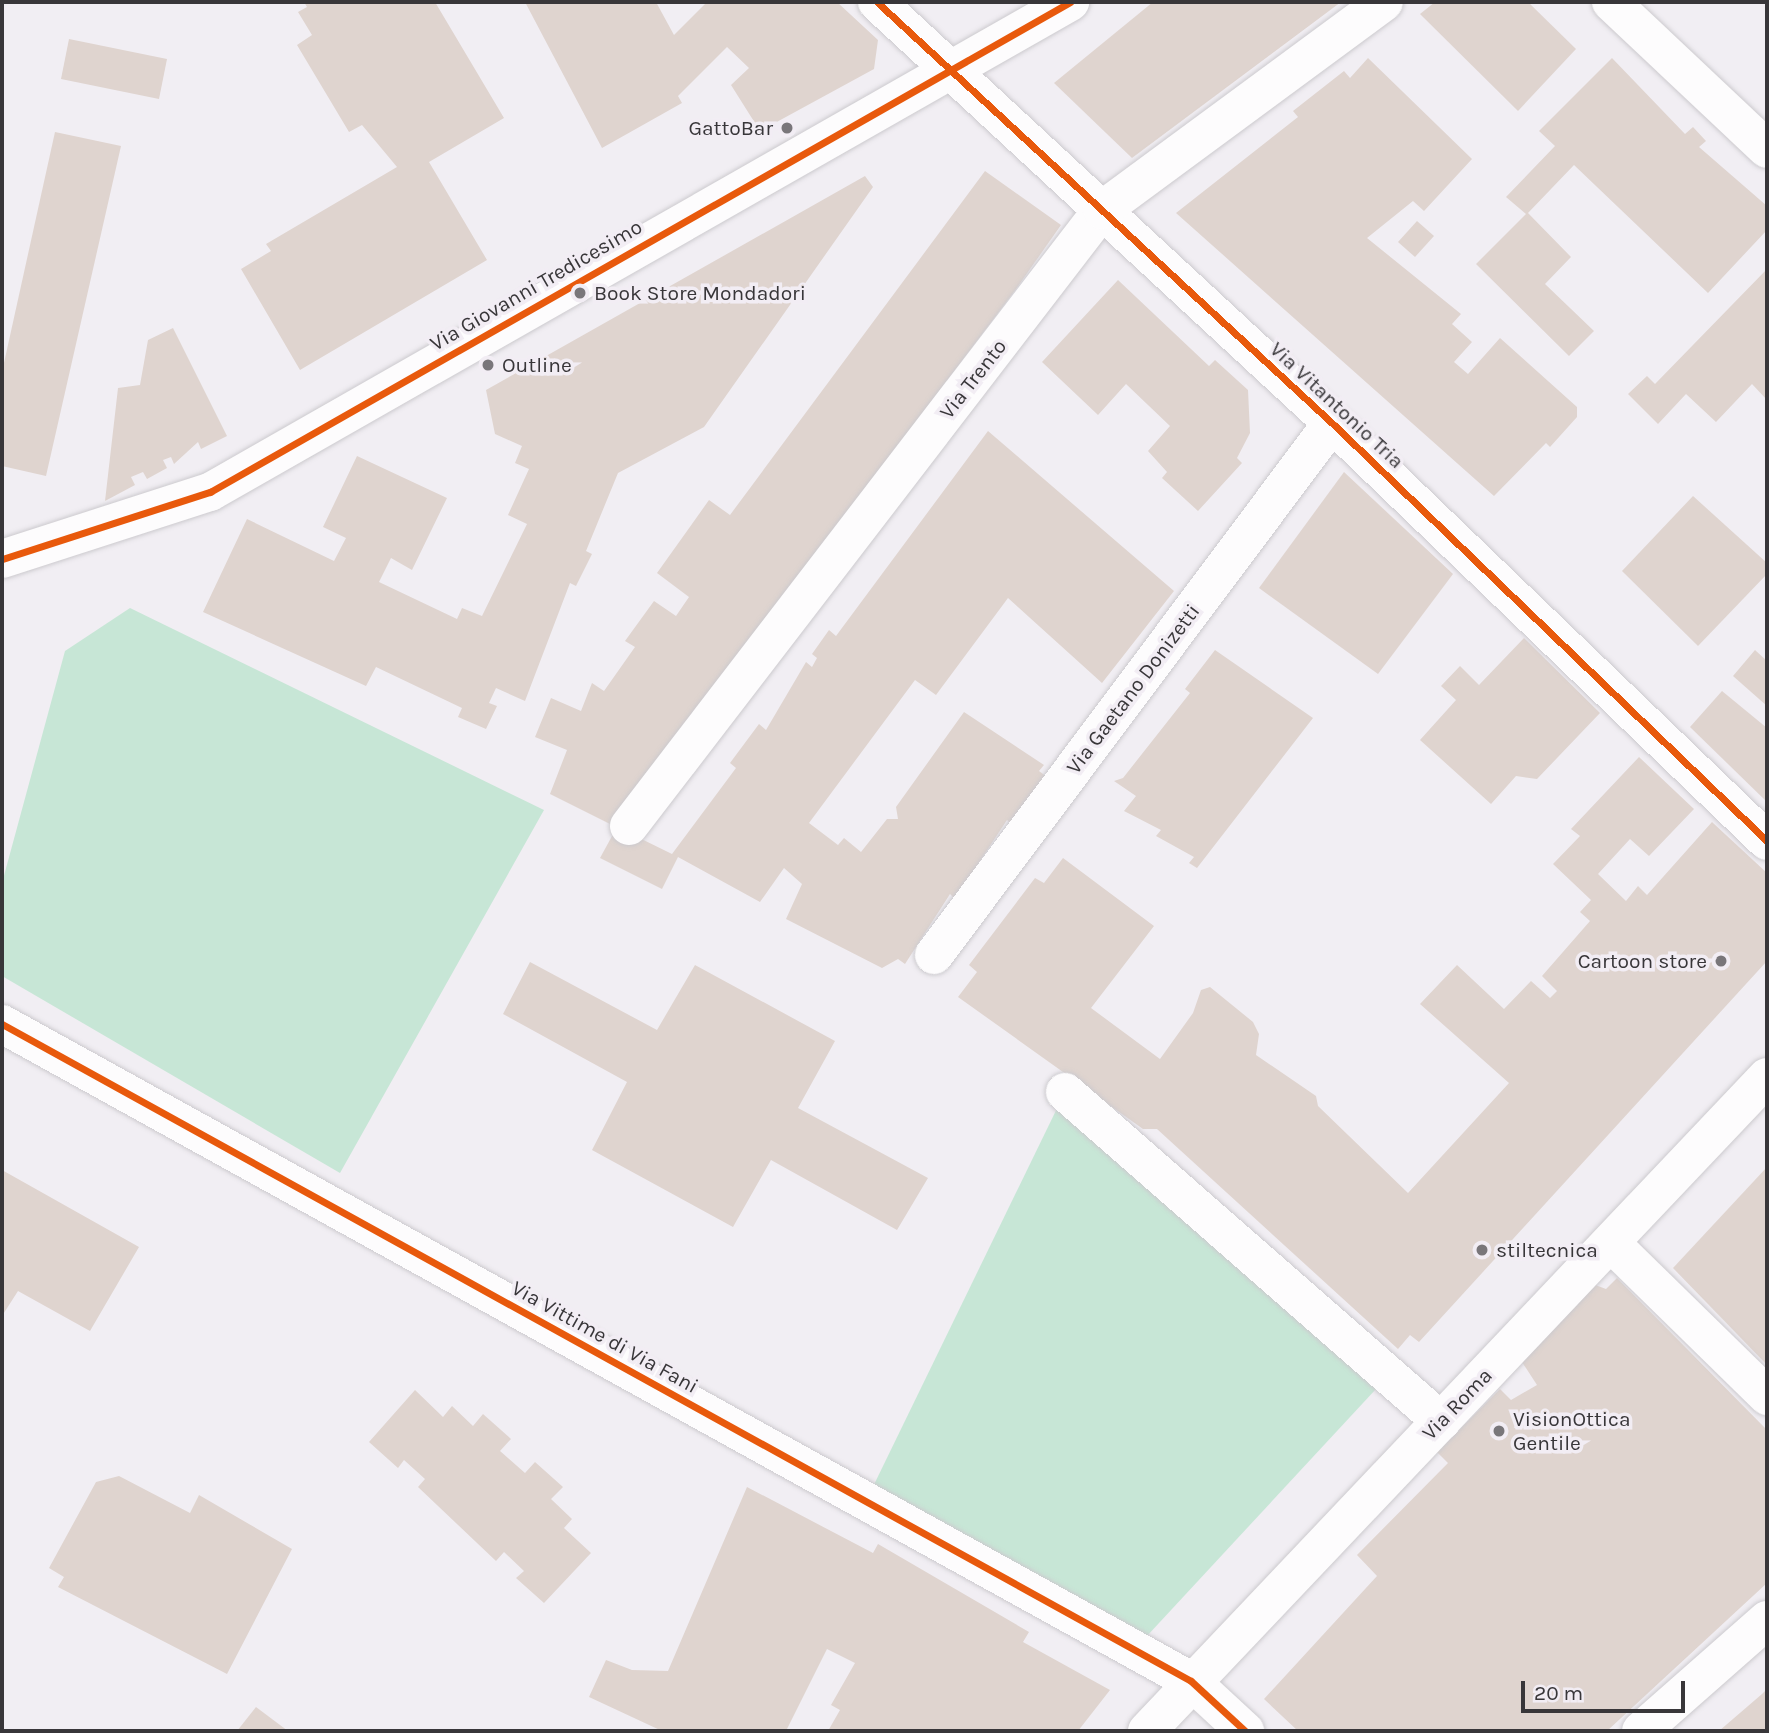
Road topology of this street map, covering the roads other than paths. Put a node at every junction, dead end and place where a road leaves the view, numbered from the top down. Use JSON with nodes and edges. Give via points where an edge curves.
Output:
{"nodes":[{"id":1,"x":877,"y":2,"type":"edge"},
{"id":2,"x":1070,"y":2,"type":"edge"},
{"id":3,"x":1384,"y":2,"type":"edge"},
{"id":4,"x":1611,"y":2,"type":"edge"},
{"id":5,"x":950,"y":68,"type":"junction"},
{"id":6,"x":1767,"y":149,"type":"edge"},
{"id":7,"x":1102,"y":210,"type":"junction"},
{"id":8,"x":1332,"y":423,"type":"junction"},
{"id":9,"x":2,"y":559,"type":"edge"},
{"id":10,"x":629,"y":826,"type":"dead end"},
{"id":11,"x":1767,"y":841,"type":"edge"},
{"id":12,"x":934,"y":955,"type":"dead end"},
{"id":13,"x":2,"y":1024,"type":"edge"},
{"id":14,"x":1767,"y":1077,"type":"edge"},
{"id":15,"x":1065,"y":1092,"type":"dead end"},
{"id":16,"x":1611,"y":1243,"type":"junction"},
{"id":17,"x":1767,"y":1396,"type":"edge"},
{"id":18,"x":1441,"y":1421,"type":"junction"},
{"id":19,"x":1767,"y":1620,"type":"edge"},
{"id":20,"x":1191,"y":1681,"type":"junction"},
{"id":21,"x":1147,"y":1731,"type":"edge"},
{"id":22,"x":1245,"y":1731,"type":"edge"},
{"id":23,"x":1641,"y":1731,"type":"edge"}],
"edges":[{"from":1,"to":5,"type":"street","name":"Via Vitantonio Tria"},
{"from":2,"to":5,"type":"street","name":"Via Giovanni Tredicesimo"},
{"from":3,"to":7,"type":"street","name":"Via Trento"},
{"from":4,"to":6,"type":"street"},
{"from":5,"to":7,"type":"street","name":"Via Vitantonio Tria"},
{"from":5,"to":9,"type":"street","name":"Via Giovanni Tredicesimo","via":[[210,492]]},
{"from":7,"to":8,"type":"street","name":"Via Vitantonio Tria"},
{"from":7,"to":10,"type":"street","name":"Via Trento"},
{"from":8,"to":11,"type":"street","name":"Via Vitantonio Tria"},
{"from":8,"to":12,"type":"street","name":"Via Gaetano Donizetti"},
{"from":13,"to":20,"type":"street","name":"Via Vittime di Via Fani"},
{"from":14,"to":16,"type":"street","name":"Via Roma"},
{"from":15,"to":18,"type":"street"},
{"from":16,"to":17,"type":"street"},
{"from":16,"to":18,"type":"street","name":"Via Roma"},
{"from":18,"to":20,"type":"street","name":"Via Roma"},
{"from":19,"to":23,"type":"street"},
{"from":20,"to":21,"type":"street","name":"Via Roma"},
{"from":20,"to":22,"type":"street","name":"Via Vittime di Via Fani"}]}
